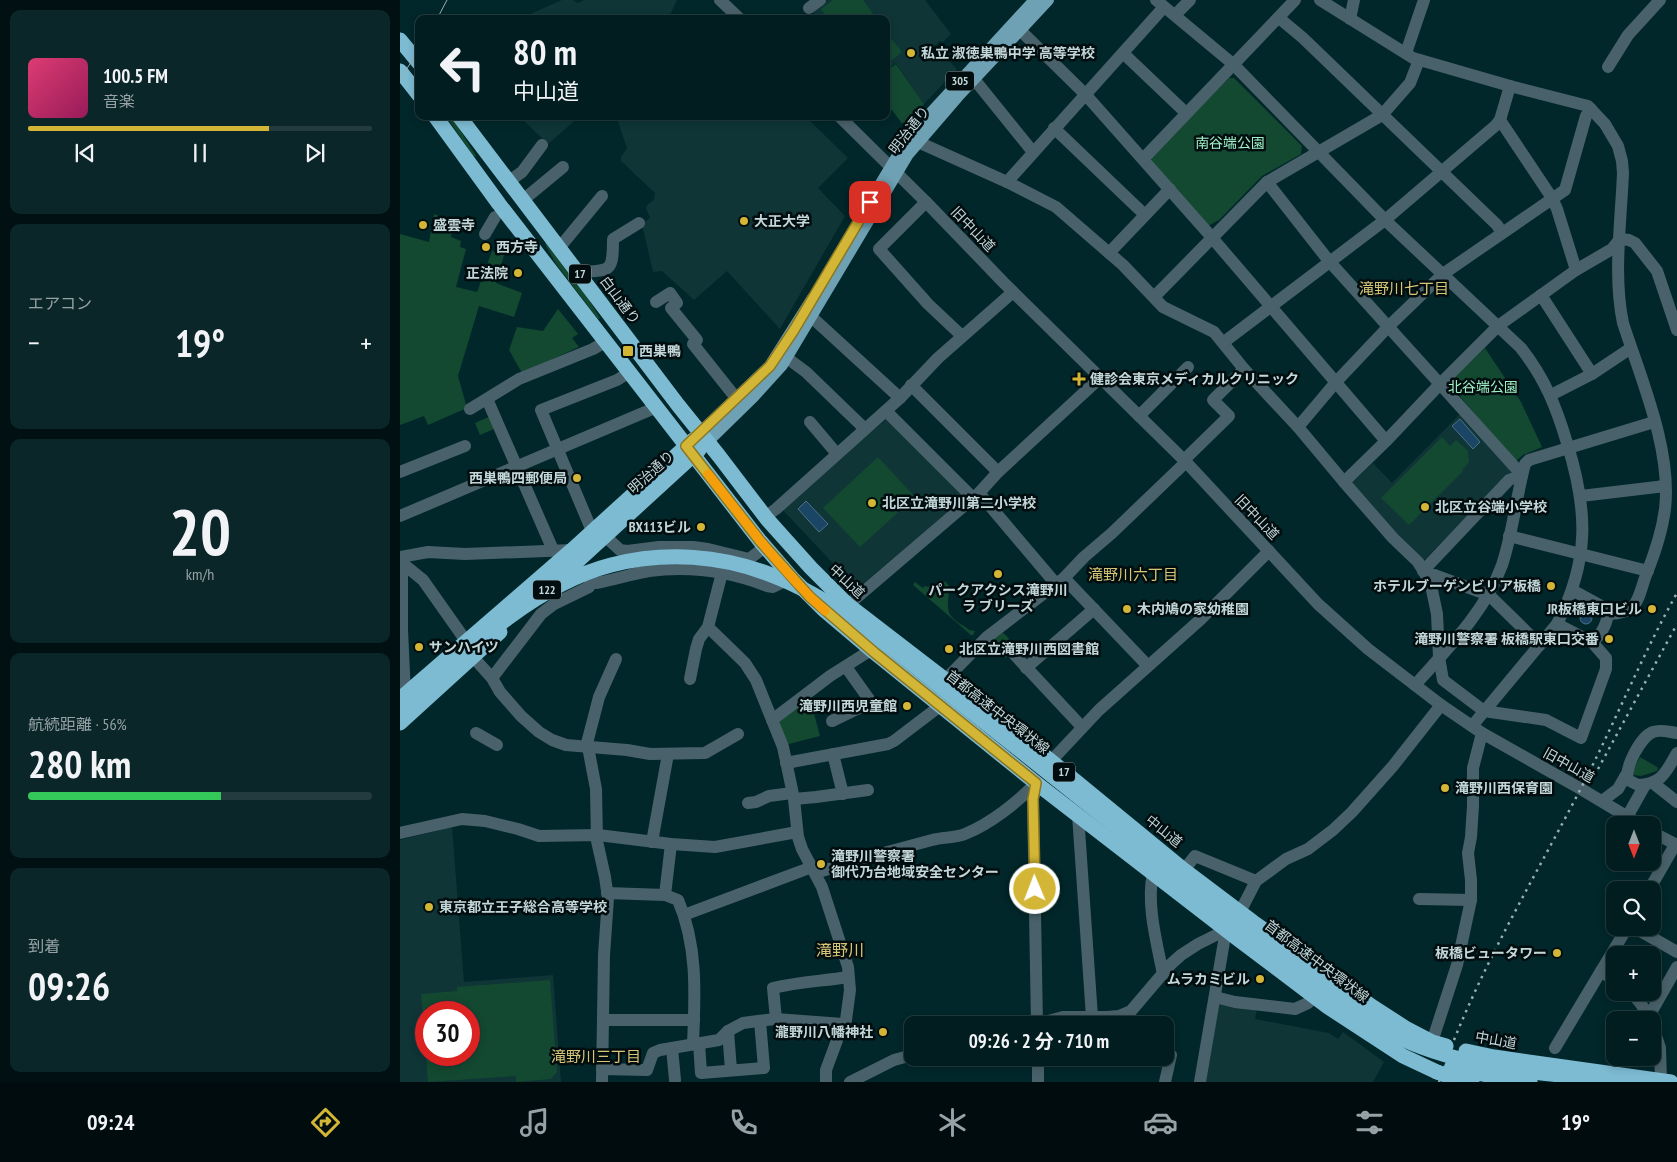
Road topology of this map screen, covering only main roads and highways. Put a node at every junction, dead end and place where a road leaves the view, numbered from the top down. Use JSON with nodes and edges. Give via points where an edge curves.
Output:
{"nodes":[{"id":1,"x":1035,"y":0,"type":"edge"},
{"id":2,"x":1048,"y":0,"type":"edge"},
{"id":3,"x":400,"y":40,"type":"edge"},
{"id":4,"x":415,"y":58,"type":"edge"},
{"id":5,"x":400,"y":71,"type":"edge"},
{"id":6,"x":415,"y":90,"type":"edge"},
{"id":7,"x":438,"y":120,"type":"edge"},
{"id":8,"x":461,"y":120,"type":"edge"},
{"id":9,"x":462,"y":120,"type":"edge"},
{"id":10,"x":893,"y":170,"type":"junction"},
{"id":11,"x":488,"y":188,"type":"junction"},
{"id":12,"x":523,"y":200,"type":"junction"},
{"id":13,"x":552,"y":271,"type":"junction"},
{"id":14,"x":809,"y":314,"type":"junction"},
{"id":15,"x":703,"y":438,"type":"junction"},
{"id":16,"x":689,"y":451,"type":"junction"},
{"id":17,"x":719,"y":456,"type":"joint"},
{"id":18,"x":566,"y":555,"type":"junction"},
{"id":19,"x":403,"y":697,"type":"edge"},
{"id":20,"x":400,"y":713,"type":"edge"},
{"id":21,"x":400,"y":722,"type":"edge"},
{"id":22,"x":1269,"y":933,"type":"junction"},
{"id":23,"x":1472,"y":1082,"type":"edge"},
{"id":24,"x":1530,"y":1082,"type":"edge"},
{"id":25,"x":1612,"y":1082,"type":"edge"},
{"id":26,"x":1624,"y":1082,"type":"edge"},
{"id":27,"x":1664,"y":1082,"type":"edge"}],
"edges":[{"from":1,"to":10,"type":"main road","name":"明治通り","number":"305","via":[[909,137]]},
{"from":2,"to":10,"type":"main road","name":"明治通り","number":"305"},
{"from":3,"to":4,"type":"highway"},
{"from":5,"to":6,"type":"highway"},
{"from":7,"to":11,"type":"highway","number":"17"},
{"from":8,"to":11,"type":"highway","via":[[492,176]]},
{"from":9,"to":12,"type":"highway","name":"白山通り","number":"17"},
{"from":10,"to":14,"type":"main road","name":"明治通り","number":"305"},
{"from":11,"to":13,"type":"highway","number":"17"},
{"from":12,"to":13,"type":"highway","via":[[523,218],[541,242]]},
{"from":12,"to":15,"type":"highway","name":"白山通り","number":"17"},
{"from":13,"to":16,"type":"highway","number":"17"},
{"from":14,"to":15,"type":"main road","name":"明治通り","number":"305","via":[[770,366]]},
{"from":14,"to":15,"type":"main road","name":"明治通り","number":"305","via":[[782,365],[753,397]]},
{"from":15,"to":16,"type":"highway","name":"明治通り","number":"122"},
{"from":15,"to":17,"type":"highway","name":"白山通り","number":"17"},
{"from":16,"to":18,"type":"highway","name":"明治通り","number":"122","via":[[599,533]]},
{"from":16,"to":23,"type":"highway","number":"17","bridge":true,"via":[[765,547],[823,610],[940,706],[1316,997],[1403,1056],[1437,1072]]},
{"from":17,"to":22,"type":"highway","name":"中山道","number":"17","via":[[765,517],[848,605],[1051,761],[1184,870]]},
{"from":18,"to":19,"type":"highway","name":"明治通り","number":"122"},
{"from":18,"to":21,"type":"highway","name":"明治通り","number":"122","via":[[473,656]]},
{"from":20,"to":25,"type":"highway","name":"首都高速中央環状線","bridge":true,"via":[[492,633],[549,594],[584,576],[628,564],[675,559],[717,561],[749,569],[803,592],[854,623],[1341,1007],[1376,1029],[1417,1048],[1467,1063]]},
{"from":20,"to":26,"type":"highway","name":"首都高速中央環状線","bridge":true,"via":[[491,632],[541,596],[583,574],[627,561],[675,556],[718,559],[750,567],[804,590],[849,617],[1230,916],[1345,1004],[1392,1034],[1435,1051],[1493,1066]]},
{"from":22,"to":24,"type":"highway","bridge":true,"via":[[1344,1000],[1395,1038],[1435,1059],[1477,1073]]},
{"from":22,"to":27,"type":"highway","name":"中山道","number":"17","via":[[1373,1007],[1407,1029],[1439,1044]]}]}
